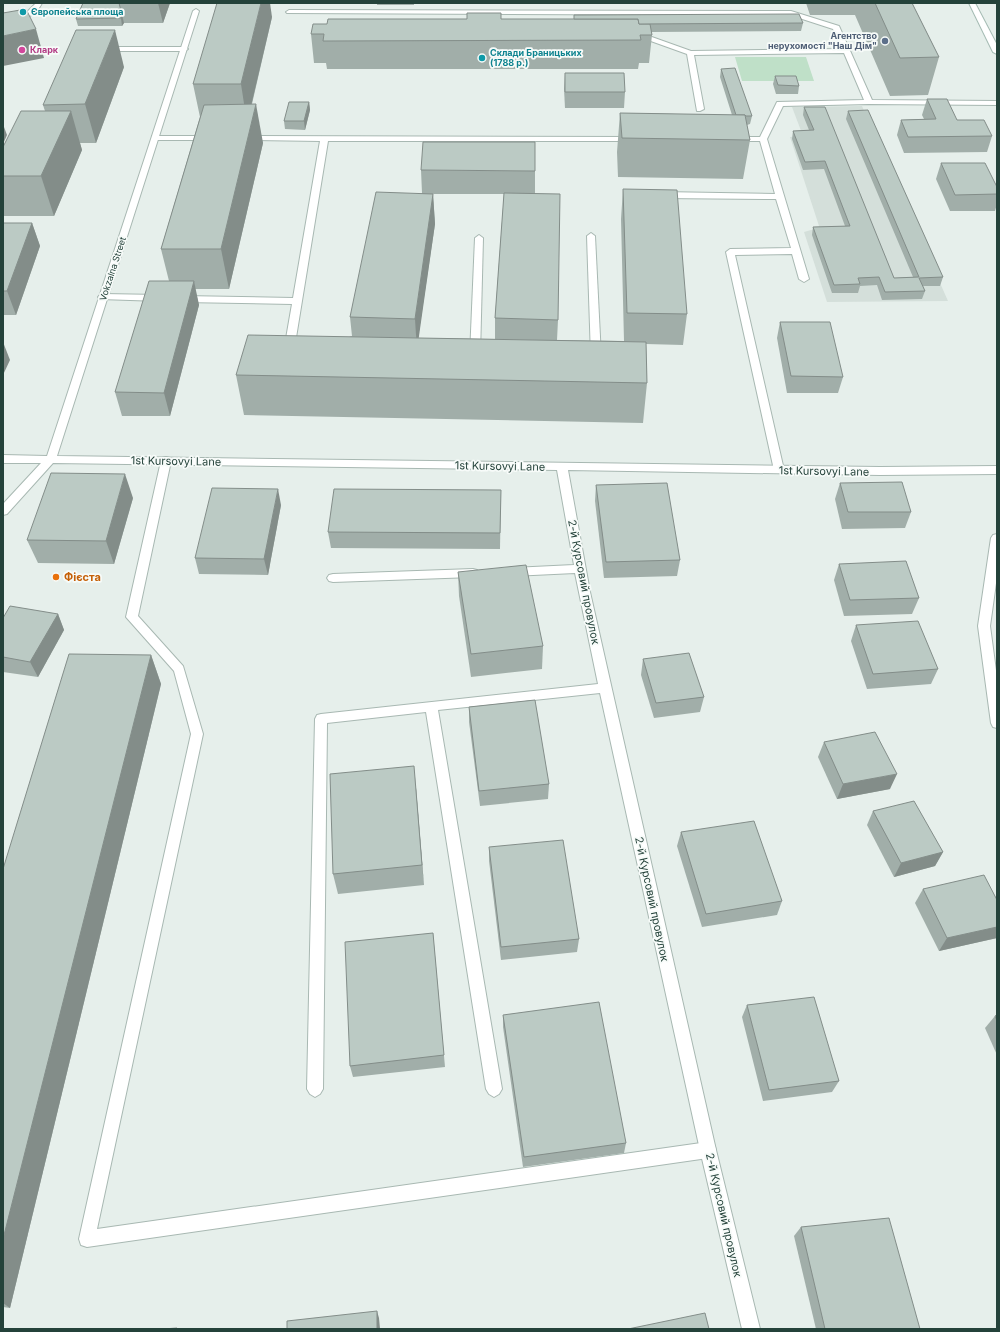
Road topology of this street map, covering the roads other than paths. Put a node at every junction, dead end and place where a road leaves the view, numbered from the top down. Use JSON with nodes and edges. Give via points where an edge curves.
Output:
{"nodes":[{"id":1,"x":39,"y":3,"type":"edge"},
{"id":2,"x":430,"y":3,"type":"edge"},
{"id":3,"x":617,"y":3,"type":"edge"},
{"id":4,"x":972,"y":3,"type":"edge"},
{"id":5,"x":196,"y":11,"type":"dead end"},
{"id":6,"x":289,"y":12,"type":"dead end"},
{"id":7,"x":429,"y":12,"type":"junction"},
{"id":8,"x":619,"y":13,"type":"junction"},
{"id":9,"x":3,"y":22,"type":"edge"},
{"id":10,"x":625,"y":38,"type":"edge"},
{"id":11,"x":91,"y":49,"type":"edge"},
{"id":12,"x":184,"y":49,"type":"junction"},
{"id":13,"x":846,"y":51,"type":"junction"},
{"id":14,"x":997,"y":52,"type":"edge"},
{"id":15,"x":690,"y":53,"type":"junction"},
{"id":16,"x":869,"y":102,"type":"junction"},
{"id":17,"x":997,"y":103,"type":"edge"},
{"id":18,"x":700,"y":109,"type":"dead end"},
{"id":19,"x":155,"y":138,"type":"junction"},
{"id":20,"x":221,"y":138,"type":"edge"},
{"id":21,"x":237,"y":138,"type":"edge"},
{"id":22,"x":324,"y":138,"type":"junction"},
{"id":23,"x":643,"y":139,"type":"edge"},
{"id":24,"x":723,"y":139,"type":"edge"},
{"id":25,"x":763,"y":139,"type":"junction"},
{"id":26,"x":654,"y":195,"type":"edge"},
{"id":27,"x":780,"y":197,"type":"junction"},
{"id":28,"x":591,"y":236,"type":"dead end"},
{"id":29,"x":479,"y":238,"type":"dead end"},
{"id":30,"x":796,"y":251,"type":"junction"},
{"id":31,"x":804,"y":279,"type":"dead end"},
{"id":32,"x":103,"y":297,"type":"junction"},
{"id":33,"x":297,"y":301,"type":"junction"},
{"id":34,"x":296,"y":356,"type":"edge"},
{"id":35,"x":475,"y":358,"type":"edge"},
{"id":36,"x":588,"y":359,"type":"edge"},
{"id":37,"x":3,"y":459,"type":"edge"},
{"id":38,"x":51,"y":460,"type":"junction"},
{"id":39,"x":166,"y":461,"type":"junction"},
{"id":40,"x":562,"y":467,"type":"junction"},
{"id":41,"x":779,"y":470,"type":"junction"},
{"id":42,"x":997,"y":470,"type":"edge"},
{"id":43,"x":3,"y":510,"type":"edge"},
{"id":44,"x":997,"y":538,"type":"edge"},
{"id":45,"x":580,"y":569,"type":"junction"},
{"id":46,"x":504,"y":572,"type":"edge"},
{"id":47,"x":480,"y":573,"type":"edge"},
{"id":48,"x":333,"y":578,"type":"dead end"},
{"id":49,"x":606,"y":688,"type":"junction"},
{"id":50,"x":431,"y":706,"type":"junction"},
{"id":51,"x":997,"y":723,"type":"edge"},
{"id":52,"x":494,"y":1089,"type":"dead end"},
{"id":53,"x":315,"y":1090,"type":"dead end"},
{"id":54,"x":708,"y":1150,"type":"junction"},
{"id":55,"x":751,"y":1329,"type":"edge"}],
"edges":[{"from":1,"to":9,"type":"street","via":[[38,7],[28,14]]},
{"from":2,"to":7,"type":"street"},
{"from":3,"to":8,"type":"street"},
{"from":4,"to":14,"type":"street"},
{"from":5,"to":12,"type":"street","name":"Vokzalna Street"},
{"from":6,"to":7,"type":"street"},
{"from":7,"to":8,"type":"street"},
{"from":8,"to":13,"type":"street","via":[[791,14],[836,28]]},
{"from":10,"to":15,"type":"street","via":[[649,38]]},
{"from":11,"to":12,"type":"street"},
{"from":12,"to":19,"type":"street","name":"Vokzalna Street"},
{"from":13,"to":15,"type":"street"},
{"from":13,"to":16,"type":"street"},
{"from":15,"to":18,"type":"street"},
{"from":16,"to":17,"type":"street"},
{"from":16,"to":25,"type":"street","via":[[780,104]]},
{"from":19,"to":20,"type":"street"},
{"from":19,"to":32,"type":"street","name":"Vokzalna Street"},
{"from":21,"to":22,"type":"street"},
{"from":22,"to":23,"type":"street"},
{"from":22,"to":33,"type":"street"},
{"from":24,"to":25,"type":"street"},
{"from":25,"to":27,"type":"street"},
{"from":26,"to":27,"type":"street"},
{"from":27,"to":30,"type":"street"},
{"from":28,"to":36,"type":"street","via":[[596,359]]},
{"from":29,"to":35,"type":"street"},
{"from":30,"to":31,"type":"street"},
{"from":30,"to":41,"type":"street","via":[[730,252]]},
{"from":32,"to":33,"type":"street"},
{"from":32,"to":38,"type":"street","name":"Vokzalna Street"},
{"from":33,"to":34,"type":"street","via":[[288,356]]},
{"from":37,"to":38,"type":"street","name":"1st Kursovyi Lane"},
{"from":38,"to":39,"type":"street","name":"1st Kursovyi Lane"},
{"from":38,"to":43,"type":"street","name":"Vokzalna Street"},
{"from":39,"to":40,"type":"street","name":"1st Kursovyi Lane"},
{"from":39,"to":54,"type":"street","via":[[132,617],[179,669],[197,734],[87,1239]]},
{"from":40,"to":41,"type":"street","name":"1st Kursovyi Lane"},
{"from":40,"to":45,"type":"street","name":"2-й Курсовий провулок"},
{"from":41,"to":42,"type":"street","name":"1st Kursovyi Lane"},
{"from":44,"to":51,"type":"street","via":[[984,626]]},
{"from":45,"to":46,"type":"street"},
{"from":45,"to":49,"type":"street","name":"2-й Курсовий провулок"},
{"from":47,"to":48,"type":"street"},
{"from":49,"to":50,"type":"street"},
{"from":49,"to":54,"type":"street","name":"2-й Курсовий провулок"},
{"from":50,"to":52,"type":"street"},
{"from":50,"to":53,"type":"street","via":[[321,719]]},
{"from":54,"to":55,"type":"street","name":"2-й Курсовий провулок"}]}
